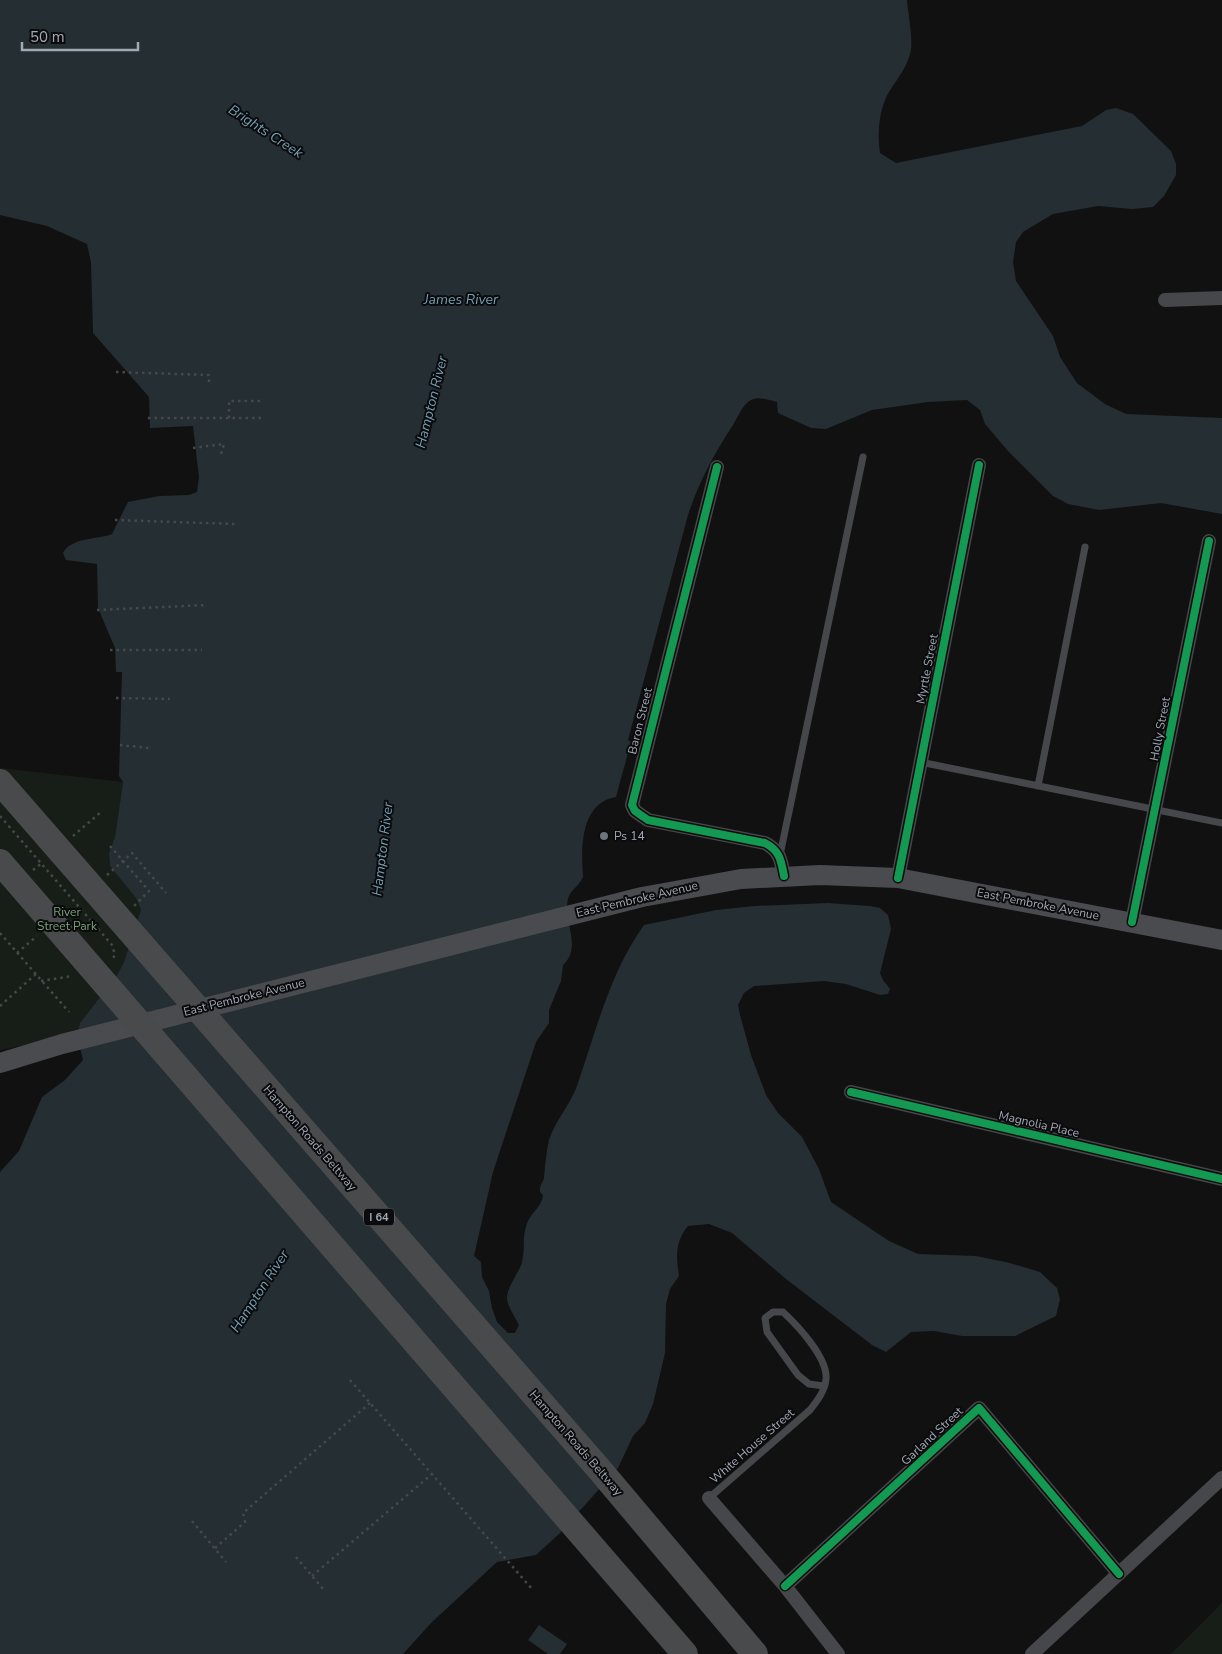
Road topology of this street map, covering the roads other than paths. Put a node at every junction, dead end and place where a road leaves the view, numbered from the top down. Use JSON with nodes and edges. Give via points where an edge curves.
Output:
{"nodes":[{"id":1,"x":1222,"y":298,"type":"edge"},
{"id":2,"x":1165,"y":300,"type":"dead end"},
{"id":3,"x":863,"y":457,"type":"dead end"},
{"id":4,"x":978,"y":465,"type":"dead end"},
{"id":5,"x":717,"y":467,"type":"dead end"},
{"id":6,"x":1209,"y":541,"type":"dead end"},
{"id":7,"x":1085,"y":547,"type":"dead end"},
{"id":8,"x":920,"y":762,"type":"junction"},
{"id":9,"x":0,"y":782,"type":"edge"},
{"id":10,"x":1038,"y":786,"type":"junction"},
{"id":11,"x":1155,"y":810,"type":"junction"},
{"id":12,"x":1222,"y":823,"type":"edge"},
{"id":13,"x":780,"y":856,"type":"junction"},
{"id":14,"x":0,"y":862,"type":"edge"},
{"id":15,"x":784,"y":876,"type":"junction"},
{"id":16,"x":898,"y":878,"type":"junction"},
{"id":17,"x":1132,"y":922,"type":"junction"},
{"id":18,"x":1222,"y":940,"type":"edge"},
{"id":19,"x":62,"y":1044,"type":"junction"},
{"id":20,"x":0,"y":1050,"type":"edge"},
{"id":21,"x":0,"y":1063,"type":"edge"},
{"id":22,"x":851,"y":1092,"type":"dead end"},
{"id":23,"x":1222,"y":1179,"type":"edge"},
{"id":24,"x":824,"y":1386,"type":"junction"},
{"id":25,"x":1222,"y":1478,"type":"edge"},
{"id":26,"x":709,"y":1498,"type":"joint"},
{"id":27,"x":1119,"y":1574,"type":"junction"},
{"id":28,"x":785,"y":1586,"type":"junction"},
{"id":29,"x":685,"y":1654,"type":"edge"},
{"id":30,"x":755,"y":1654,"type":"edge"},
{"id":31,"x":838,"y":1654,"type":"edge"},
{"id":32,"x":1032,"y":1654,"type":"edge"}],
"edges":[{"from":1,"to":2,"type":"street"},
{"from":3,"to":13,"type":"lane"},
{"from":4,"to":8,"type":"street","name":"Myrtle Street"},
{"from":5,"to":13,"type":"street","name":"Baron Street","via":[[632,805],[648,820],[758,841],[774,848]]},
{"from":6,"to":11,"type":"street","name":"Holly Street"},
{"from":7,"to":10,"type":"lane"},
{"from":8,"to":10,"type":"lane"},
{"from":8,"to":16,"type":"street","name":"Myrtle Street"},
{"from":9,"to":30,"type":"highway","name":"Hampton Roads Beltway","number":"I 64","via":[[599,1469]]},
{"from":10,"to":11,"type":"lane"},
{"from":11,"to":12,"type":"lane"},
{"from":11,"to":17,"type":"street","name":"Holly Street"},
{"from":13,"to":15,"type":"street"},
{"from":14,"to":29,"type":"highway"},
{"from":15,"to":16,"type":"main road","name":"East Pembroke Avenue"},
{"from":15,"to":19,"type":"main road","name":"East Pembroke Avenue","via":[[706,884],[591,910]]},
{"from":16,"to":17,"type":"main road","name":"East Pembroke Avenue"},
{"from":17,"to":18,"type":"main road","name":"East Pembroke Avenue"},
{"from":19,"to":20,"type":"main road","name":"East Pembroke Avenue"},
{"from":19,"to":21,"type":"main road","name":"East Pembroke Avenue"},
{"from":22,"to":23,"type":"street","name":"Magnolia Place"},
{"from":24,"to":24,"type":"lane","via":[[825,1366],[793,1321],[783,1312],[773,1312],[765,1318],[767,1332],[798,1375],[809,1384]]},
{"from":24,"to":26,"type":"lane","name":"White House Street","via":[[810,1410]]},
{"from":25,"to":27,"type":"street"},
{"from":26,"to":28,"type":"street"},
{"from":27,"to":28,"type":"street","name":"Garland Street","via":[[978,1408]]},
{"from":27,"to":32,"type":"street"},
{"from":28,"to":31,"type":"street"}]}
